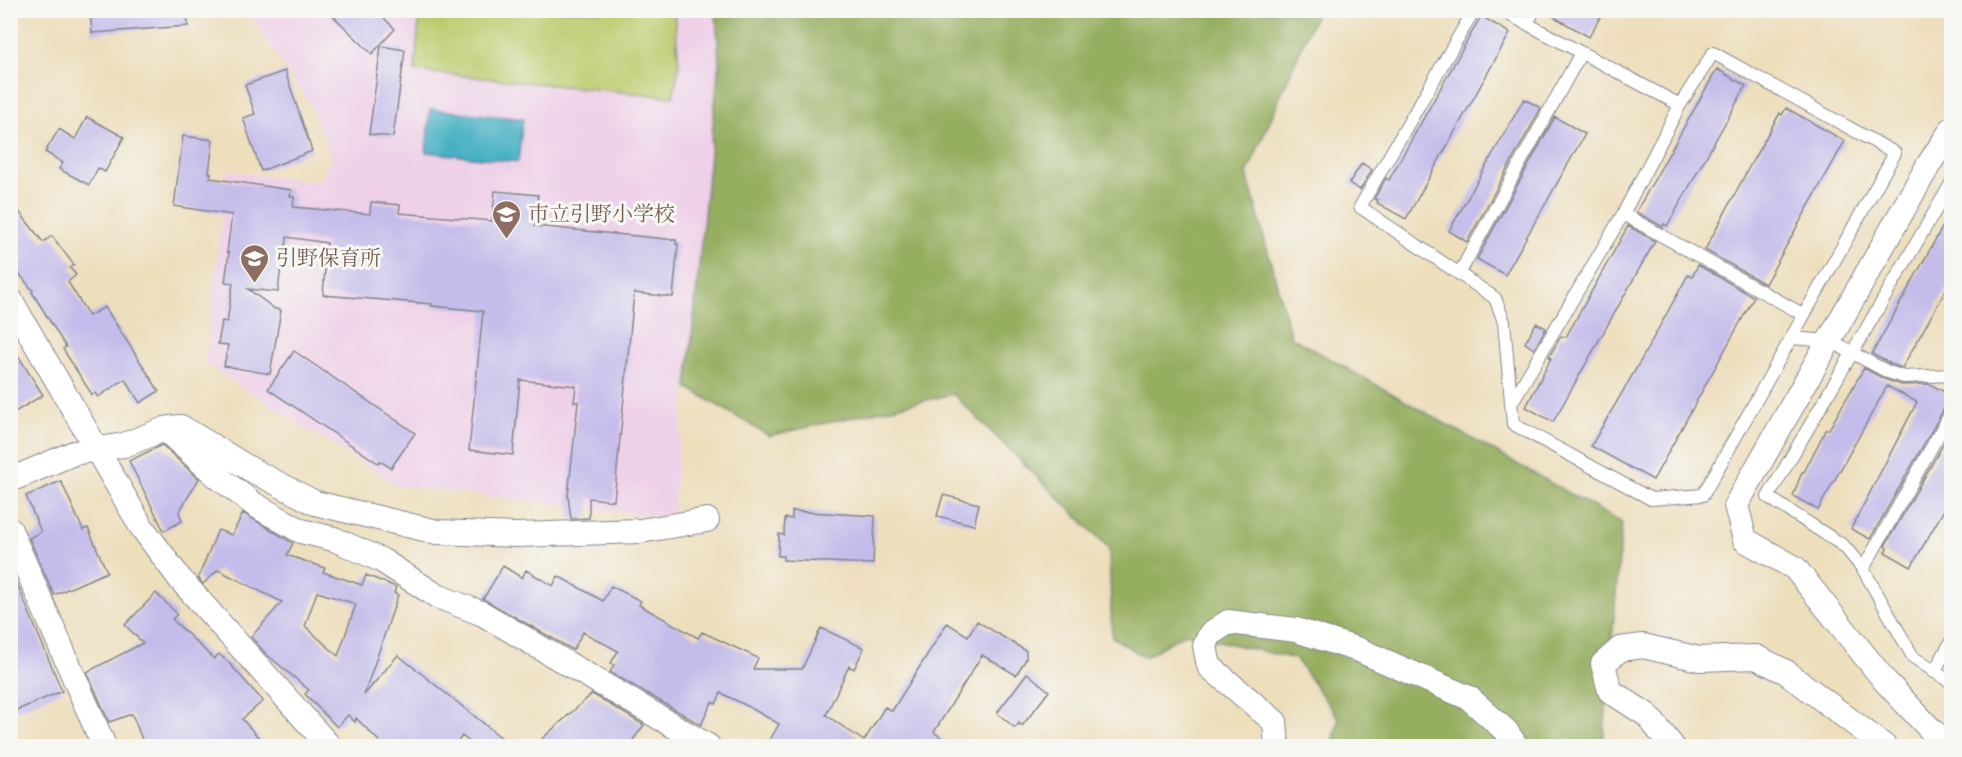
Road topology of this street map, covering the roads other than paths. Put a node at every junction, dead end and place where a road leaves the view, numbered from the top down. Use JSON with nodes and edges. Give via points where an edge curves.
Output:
{"nodes":[{"id":1,"x":1474,"y":10,"type":"edge"},
{"id":2,"x":1501,"y":10,"type":"edge"},
{"id":3,"x":1534,"y":10,"type":"edge"},
{"id":4,"x":1527,"y":24,"type":"junction"},
{"id":5,"x":1581,"y":53,"type":"junction"},
{"id":6,"x":1680,"y":105,"type":"junction"},
{"id":7,"x":1952,"y":129,"type":"edge"},
{"id":8,"x":1952,"y":182,"type":"edge"},
{"id":9,"x":1623,"y":214,"type":"junction"},
{"id":10,"x":1460,"y":274,"type":"junction"},
{"id":11,"x":10,"y":298,"type":"edge"},
{"id":12,"x":1803,"y":315,"type":"junction"},
{"id":13,"x":1791,"y":338,"type":"junction"},
{"id":14,"x":1830,"y":340,"type":"junction"},
{"id":15,"x":1853,"y":352,"type":"junction"},
{"id":16,"x":1952,"y":375,"type":"edge"},
{"id":17,"x":1511,"y":405,"type":"junction"},
{"id":18,"x":1952,"y":411,"type":"edge"},
{"id":19,"x":165,"y":429,"type":"junction"},
{"id":20,"x":97,"y":450,"type":"junction"},
{"id":21,"x":10,"y":480,"type":"edge"},
{"id":22,"x":706,"y":520,"type":"dead end"},
{"id":23,"x":10,"y":530,"type":"edge"},
{"id":24,"x":1863,"y":569,"type":"junction"},
{"id":25,"x":1952,"y":640,"type":"edge"},
{"id":26,"x":1934,"y":672,"type":"junction"},
{"id":27,"x":1952,"y":683,"type":"edge"},
{"id":28,"x":104,"y":747,"type":"edge"},
{"id":29,"x":329,"y":747,"type":"edge"},
{"id":30,"x":708,"y":747,"type":"edge"},
{"id":31,"x":1277,"y":747,"type":"edge"},
{"id":32,"x":1516,"y":747,"type":"edge"},
{"id":33,"x":1672,"y":747,"type":"edge"},
{"id":34,"x":1884,"y":747,"type":"edge"},
{"id":35,"x":1951,"y":747,"type":"edge"}],
"edges":[{"from":1,"to":10,"type":"lane","via":[[1360,207]]},
{"from":2,"to":4,"type":"lane"},
{"from":3,"to":4,"type":"lane"},
{"from":4,"to":5,"type":"lane"},
{"from":5,"to":6,"type":"lane"},
{"from":5,"to":10,"type":"lane"},
{"from":6,"to":9,"type":"lane"},
{"from":6,"to":12,"type":"lane","via":[[1713,53],[1895,153]]},
{"from":7,"to":14,"type":"street"},
{"from":8,"to":15,"type":"lane"},
{"from":9,"to":12,"type":"lane"},
{"from":9,"to":17,"type":"lane"},
{"from":10,"to":17,"type":"lane","via":[[1496,298],[1503,322]]},
{"from":11,"to":20,"type":"street"},
{"from":12,"to":13,"type":"lane"},
{"from":13,"to":14,"type":"lane"},
{"from":13,"to":17,"type":"lane","via":[[1703,495],[1651,499],[1512,424]]},
{"from":14,"to":15,"type":"lane"},
{"from":14,"to":35,"type":"street","via":[[1737,505],[1745,540],[1795,568],[1885,681]]},
{"from":15,"to":16,"type":"lane","via":[[1904,377]]},
{"from":15,"to":24,"type":"lane","via":[[1768,497],[1844,546]]},
{"from":18,"to":24,"type":"lane"},
{"from":19,"to":20,"type":"street","via":[[124,445]]},
{"from":19,"to":22,"type":"street","via":[[181,427],[315,503],[437,532],[518,535],[640,531]]},
{"from":19,"to":30,"type":"street","via":[[218,477],[264,510],[301,531],[334,539],[381,561],[437,596],[483,615]]},
{"from":20,"to":21,"type":"street","via":[[74,453]]},
{"from":20,"to":29,"type":"street","via":[[141,526],[180,579]]},
{"from":23,"to":28,"type":"street"},
{"from":24,"to":26,"type":"lane","via":[[1913,657]]},
{"from":25,"to":26,"type":"lane"},
{"from":26,"to":27,"type":"lane"},
{"from":31,"to":32,"type":"street","via":[[1275,722],[1209,666],[1205,645],[1210,634],[1228,622],[1296,630],[1379,658],[1469,698],[1506,731]]},
{"from":33,"to":34,"type":"street","via":[[1647,715],[1610,691],[1603,664],[1620,649],[1642,646],[1699,659],[1756,657],[1786,672]]}]}
